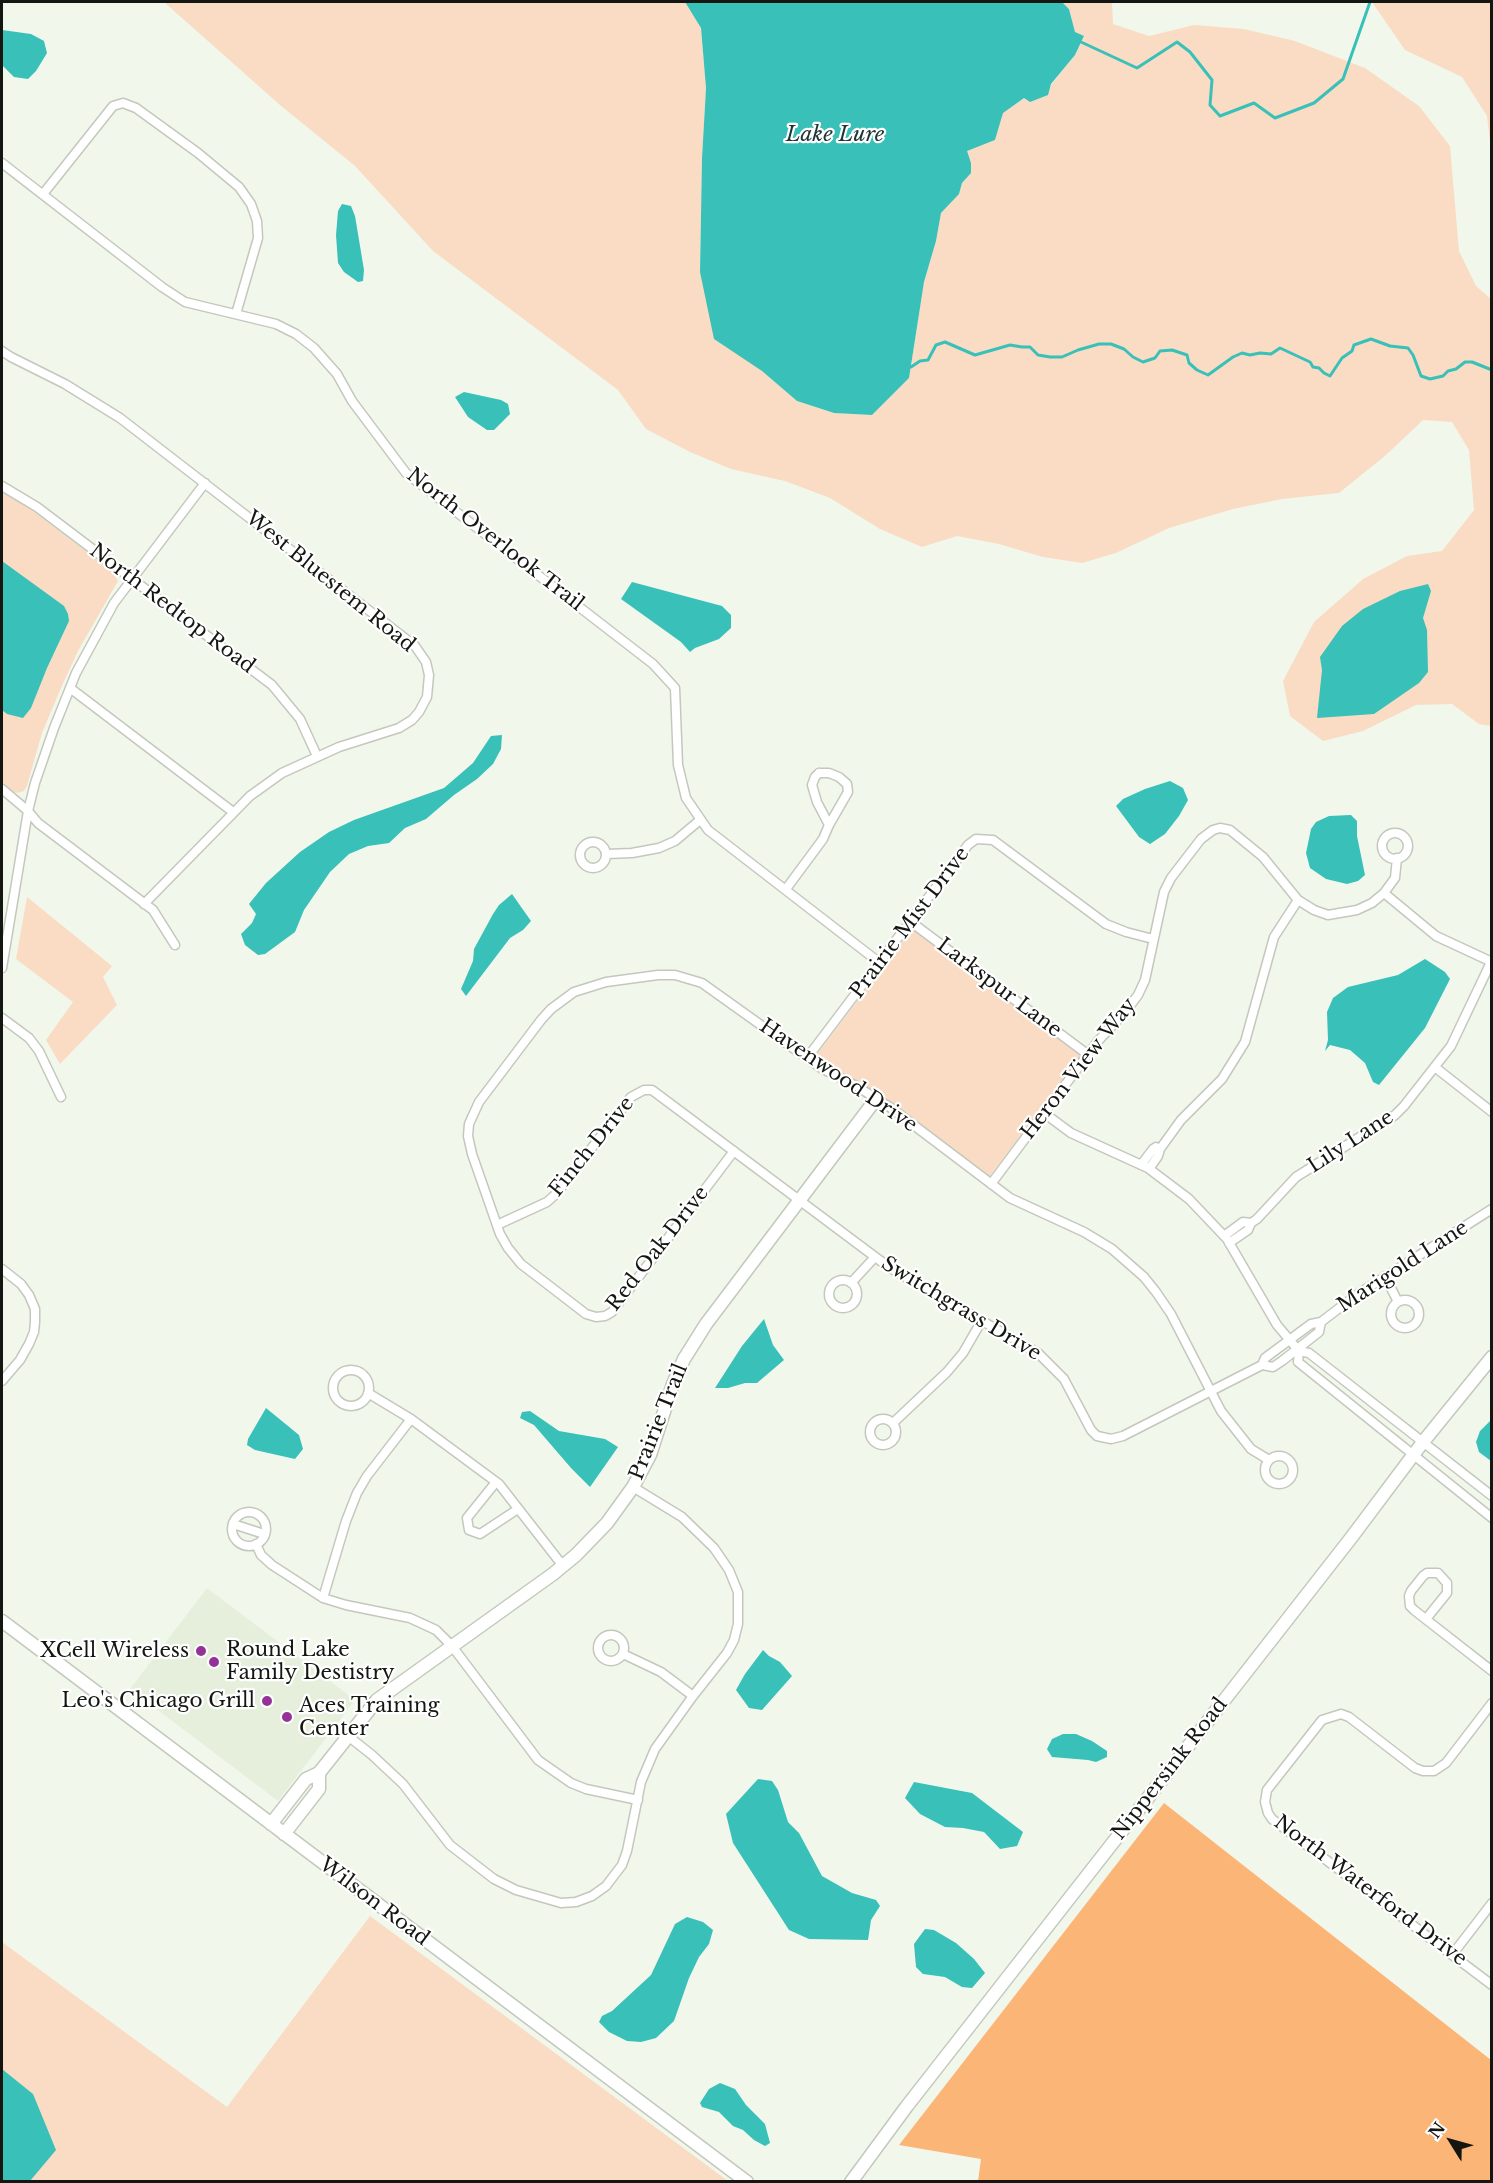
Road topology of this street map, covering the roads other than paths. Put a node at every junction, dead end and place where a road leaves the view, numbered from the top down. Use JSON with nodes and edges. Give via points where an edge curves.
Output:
{"nodes":[{"id":1,"x":2,"y":163,"type":"edge"},
{"id":2,"x":43,"y":194,"type":"junction"},
{"id":3,"x":236,"y":314,"type":"junction"},
{"id":4,"x":2,"y":351,"type":"edge"},
{"id":5,"x":205,"y":483,"type":"junction"},
{"id":6,"x":2,"y":486,"type":"edge"},
{"id":7,"x":132,"y":579,"type":"junction"},
{"id":8,"x":70,"y":688,"type":"junction"},
{"id":9,"x":317,"y":756,"type":"junction"},
{"id":10,"x":2,"y":789,"type":"edge"},
{"id":11,"x":28,"y":811,"type":"junction"},
{"id":12,"x":233,"y":812,"type":"junction"},
{"id":13,"x":700,"y":820,"type":"junction"},
{"id":14,"x":829,"y":825,"type":"junction"},
{"id":15,"x":607,"y":854,"type":"dead end"},
{"id":16,"x":1397,"y":858,"type":"dead end"},
{"id":17,"x":786,"y":889,"type":"junction"},
{"id":18,"x":1384,"y":893,"type":"junction"},
{"id":19,"x":1298,"y":900,"type":"junction"},
{"id":20,"x":144,"y":904,"type":"junction"},
{"id":21,"x":911,"y":922,"type":"junction"},
{"id":22,"x":5,"y":924,"type":"edge"},
{"id":23,"x":1153,"y":939,"type":"junction"},
{"id":24,"x":175,"y":945,"type":"dead end"},
{"id":25,"x":1491,"y":962,"type":"edge"},
{"id":26,"x":880,"y":963,"type":"junction"},
{"id":27,"x":2,"y":968,"type":"edge"},
{"id":28,"x":2,"y":1018,"type":"edge"},
{"id":29,"x":1088,"y":1054,"type":"junction"},
{"id":30,"x":807,"y":1058,"type":"junction"},
{"id":31,"x":1436,"y":1068,"type":"junction"},
{"id":32,"x":61,"y":1097,"type":"dead end"},
{"id":33,"x":876,"y":1099,"type":"junction"},
{"id":34,"x":1491,"y":1112,"type":"edge"},
{"id":35,"x":1044,"y":1113,"type":"junction"},
{"id":36,"x":734,"y":1151,"type":"junction"},
{"id":37,"x":1145,"y":1167,"type":"junction"},
{"id":38,"x":991,"y":1184,"type":"junction"},
{"id":39,"x":800,"y":1200,"type":"junction"},
{"id":40,"x":1491,"y":1209,"type":"edge"},
{"id":41,"x":497,"y":1225,"type":"junction"},
{"id":42,"x":1226,"y":1239,"type":"junction"},
{"id":43,"x":875,"y":1257,"type":"junction"},
{"id":44,"x":2,"y":1269,"type":"edge"},
{"id":45,"x":1385,"y":1276,"type":"junction"},
{"id":46,"x":851,"y":1283,"type":"dead end"},
{"id":47,"x":1398,"y":1302,"type":"dead end"},
{"id":48,"x":981,"y":1322,"type":"junction"},
{"id":49,"x":1322,"y":1322,"type":"junction"},
{"id":50,"x":1289,"y":1340,"type":"junction"},
{"id":51,"x":1302,"y":1351,"type":"junction"},
{"id":52,"x":1491,"y":1357,"type":"edge"},
{"id":53,"x":1262,"y":1365,"type":"junction"},
{"id":54,"x":2,"y":1381,"type":"edge"},
{"id":55,"x":1211,"y":1391,"type":"junction"},
{"id":56,"x":368,"y":1393,"type":"junction"},
{"id":57,"x":411,"y":1419,"type":"junction"},
{"id":58,"x":893,"y":1423,"type":"dead end"},
{"id":59,"x":1423,"y":1442,"type":"junction"},
{"id":60,"x":1413,"y":1456,"type":"junction"},
{"id":61,"x":1269,"y":1460,"type":"dead end"},
{"id":62,"x":496,"y":1482,"type":"junction"},
{"id":63,"x":633,"y":1487,"type":"junction"},
{"id":64,"x":1491,"y":1496,"type":"edge"},
{"id":65,"x":518,"y":1509,"type":"junction"},
{"id":66,"x":1491,"y":1518,"type":"edge"},
{"id":67,"x":233,"y":1524,"type":"junction"},
{"id":68,"x":264,"y":1534,"type":"junction"},
{"id":69,"x":256,"y":1544,"type":"junction"},
{"id":70,"x":562,"y":1566,"type":"junction"},
{"id":71,"x":323,"y":1598,"type":"junction"},
{"id":72,"x":1426,"y":1619,"type":"junction"},
{"id":73,"x":2,"y":1621,"type":"edge"},
{"id":74,"x":452,"y":1646,"type":"junction"},
{"id":75,"x":623,"y":1654,"type":"dead end"},
{"id":76,"x":1491,"y":1671,"type":"edge"},
{"id":77,"x":693,"y":1696,"type":"junction"},
{"id":78,"x":1491,"y":1703,"type":"edge"},
{"id":79,"x":348,"y":1736,"type":"junction"},
{"id":80,"x":319,"y":1773,"type":"junction"},
{"id":81,"x":638,"y":1800,"type":"junction"},
{"id":82,"x":271,"y":1824,"type":"junction"},
{"id":83,"x":284,"y":1834,"type":"junction"},
{"id":84,"x":1491,"y":1904,"type":"edge"},
{"id":85,"x":1452,"y":1955,"type":"junction"},
{"id":86,"x":1491,"y":1985,"type":"edge"},
{"id":87,"x":747,"y":2181,"type":"edge"},
{"id":88,"x":850,"y":2181,"type":"edge"}],
"edges":[{"from":1,"to":2,"type":"street","name":"North Overlook Trail"},
{"from":2,"to":3,"type":"street","name":"North Overlook Trail","via":[[185,302]]},
{"from":2,"to":3,"type":"street","via":[[113,106],[123,103],[136,108],[240,187],[251,204],[258,238]]},
{"from":3,"to":13,"type":"street","name":"North Overlook Trail","via":[[276,324],[314,348],[337,374],[406,473],[653,664],[675,688],[678,765],[686,798]]},
{"from":4,"to":5,"type":"street","name":"West Bluestem Road","via":[[120,418]]},
{"from":5,"to":7,"type":"street"},
{"from":5,"to":9,"type":"street","name":"West Bluestem Road","via":[[416,646],[426,662],[427,697],[412,720]]},
{"from":6,"to":7,"type":"street","name":"North Redtop Road","via":[[37,507]]},
{"from":7,"to":8,"type":"street","via":[[103,622]]},
{"from":7,"to":9,"type":"street","name":"North Redtop Road","via":[[272,685],[300,719]]},
{"from":8,"to":11,"type":"street"},
{"from":8,"to":12,"type":"street"},
{"from":9,"to":12,"type":"street","name":"West Bluestem Road","via":[[282,773]]},
{"from":10,"to":11,"type":"street"},
{"from":11,"to":20,"type":"street","via":[[39,824]]},
{"from":11,"to":22,"type":"street"},
{"from":12,"to":20,"type":"street","name":"West Bluestem Road"},
{"from":13,"to":15,"type":"street","via":[[660,848]]},
{"from":13,"to":17,"type":"street","name":"North Overlook Trail"},
{"from":14,"to":14,"type":"street","via":[[812,785],[819,773],[829,772],[847,784],[848,792]]},
{"from":14,"to":17,"type":"street"},
{"from":16,"to":18,"type":"street","via":[[1395,878]]},
{"from":17,"to":26,"type":"street","name":"North Overlook Trail"},
{"from":18,"to":19,"type":"street","via":[[1357,910],[1328,915]]},
{"from":18,"to":25,"type":"street","via":[[1436,936]]},
{"from":19,"to":23,"type":"street","name":"Heron View Way","via":[[1263,857],[1230,830],[1213,830],[1201,839],[1171,878]]},
{"from":19,"to":37,"type":"street","via":[[1274,937],[1245,1042],[1222,1079],[1181,1120],[1160,1149],[1153,1149]]},
{"from":20,"to":24,"type":"street"},
{"from":21,"to":23,"type":"street","name":"Prairie Mist Drive","via":[[968,845],[983,838],[993,840],[1106,924]]},
{"from":21,"to":26,"type":"street","name":"Prairie Mist Drive"},
{"from":21,"to":29,"type":"street","name":"Larkspur Lane"},
{"from":22,"to":27,"type":"street"},
{"from":23,"to":29,"type":"street","name":"Heron View Way","via":[[1138,995]]},
{"from":25,"to":31,"type":"street","name":"Lily Lane","via":[[1459,1032]]},
{"from":26,"to":30,"type":"street","name":"Prairie Mist Drive"},
{"from":28,"to":32,"type":"street","via":[[29,1038],[39,1051]]},
{"from":29,"to":35,"type":"street","name":"Heron View Way"},
{"from":30,"to":33,"type":"street","name":"Havenwood Drive"},
{"from":30,"to":41,"type":"street","name":"Havenwood Drive","via":[[715,991],[675,975],[606,982],[574,992],[541,1020],[473,1114],[468,1136],[471,1154]]},
{"from":31,"to":34,"type":"street"},
{"from":31,"to":42,"type":"street","name":"Lily Lane","via":[[1395,1115],[1296,1177],[1257,1219],[1242,1222]]},
{"from":33,"to":38,"type":"street","name":"Havenwood Drive"},
{"from":33,"to":39,"type":"street","name":"Prairie Trail"},
{"from":35,"to":37,"type":"street","via":[[1071,1133]]},
{"from":35,"to":38,"type":"street","name":"Heron View Way"},
{"from":36,"to":39,"type":"street","name":"Finch Drive"},
{"from":36,"to":41,"type":"street","name":"Finch Drive","via":[[658,1092],[644,1090],[631,1097],[558,1193],[548,1202]]},
{"from":36,"to":41,"type":"street","name":"Red Oak Drive","via":[[612,1312],[605,1316],[586,1314],[521,1264]]},
{"from":37,"to":42,"type":"street","via":[[1189,1199]]},
{"from":38,"to":55,"type":"street","name":"Havenwood Drive","via":[[1010,1198],[1113,1249],[1144,1277],[1171,1314]]},
{"from":39,"to":43,"type":"street","name":"Switchgrass Drive"},
{"from":39,"to":63,"type":"street","name":"Prairie Trail","via":[[684,1359],[650,1455]]},
{"from":40,"to":45,"type":"street","name":"Marigold Lane"},
{"from":42,"to":50,"type":"street"},
{"from":43,"to":46,"type":"street"},
{"from":43,"to":48,"type":"street","name":"Switchgrass Drive"},
{"from":44,"to":54,"type":"street","via":[[29,1295],[35,1322],[29,1344]]},
{"from":45,"to":47,"type":"street"},
{"from":45,"to":49,"type":"street","name":"Marigold Lane"},
{"from":48,"to":55,"type":"street","name":"Switchgrass Drive","via":[[1025,1343],[1051,1364],[1064,1379],[1091,1430],[1103,1439],[1123,1436]]},
{"from":48,"to":58,"type":"street","via":[[948,1372]]},
{"from":49,"to":50,"type":"street","via":[[1311,1324]]},
{"from":49,"to":51,"type":"street","name":"Marigold Lane","via":[[1319,1332]]},
{"from":50,"to":51,"type":"street"},
{"from":50,"to":53,"type":"street","via":[[1265,1358]]},
{"from":51,"to":53,"type":"street","name":"Marigold Lane","via":[[1273,1367]]},
{"from":51,"to":59,"type":"street"},
{"from":51,"to":60,"type":"street","via":[[1298,1362]]},
{"from":52,"to":59,"type":"street","name":"Nippersink Road"},
{"from":53,"to":55,"type":"street","name":"Switchgrass Drive"},
{"from":55,"to":61,"type":"street","name":"Havenwood Drive","via":[[1239,1435],[1251,1449]]},
{"from":56,"to":56,"type":"street","via":[[367,1381],[359,1372],[342,1373],[334,1382],[334,1393],[345,1405],[362,1402]]},
{"from":56,"to":57,"type":"street"},
{"from":57,"to":62,"type":"street"},
{"from":57,"to":71,"type":"street","via":[[357,1492]]},
{"from":59,"to":60,"type":"street","name":"Nippersink Road"},
{"from":59,"to":64,"type":"street"},
{"from":60,"to":66,"type":"street"},
{"from":60,"to":88,"type":"street","name":"Nippersink Road"},
{"from":62,"to":65,"type":"street"},
{"from":62,"to":65,"type":"street","via":[[467,1518],[469,1530],[480,1534]]},
{"from":63,"to":70,"type":"street","name":"Prairie Trail","via":[[608,1523]]},
{"from":63,"to":77,"type":"street","via":[[698,1531],[729,1570],[738,1592],[740,1606],[734,1640]]},
{"from":65,"to":70,"type":"street"},
{"from":67,"to":68,"type":"street"},
{"from":67,"to":68,"type":"street","via":[[240,1514],[255,1512],[263,1519]]},
{"from":67,"to":69,"type":"street","via":[[232,1534],[238,1542]]},
{"from":68,"to":69,"type":"street"},
{"from":69,"to":71,"type":"street","via":[[272,1565]]},
{"from":70,"to":74,"type":"street","name":"Prairie Trail"},
{"from":71,"to":74,"type":"street","via":[[422,1622]]},
{"from":72,"to":72,"type":"street","via":[[1410,1606],[1409,1596],[1423,1576],[1438,1573],[1447,1583],[1447,1593]]},
{"from":72,"to":76,"type":"street"},
{"from":73,"to":82,"type":"street","name":"Wilson Road"},
{"from":74,"to":79,"type":"street","name":"Prairie Trail","via":[[377,1700]]},
{"from":74,"to":81,"type":"street","via":[[538,1760],[571,1783]]},
{"from":75,"to":77,"type":"street","via":[[661,1672]]},
{"from":77,"to":81,"type":"street","via":[[655,1749]]},
{"from":78,"to":85,"type":"street","name":"North Waterford Drive","via":[[1446,1763],[1434,1771],[1415,1768],[1349,1717],[1341,1714],[1322,1720],[1267,1790],[1265,1802],[1272,1819]]},
{"from":79,"to":80,"type":"street","name":"Prairie Trail"},
{"from":79,"to":81,"type":"street","via":[[403,1784],[450,1845],[494,1879],[554,1902],[576,1902],[606,1887],[622,1865]]},
{"from":80,"to":82,"type":"street","name":"Prairie Trail","via":[[306,1779]]},
{"from":80,"to":83,"type":"street","via":[[319,1789]]},
{"from":82,"to":83,"type":"street","name":"Wilson Road"},
{"from":83,"to":87,"type":"street","name":"Wilson Road"},
{"from":84,"to":85,"type":"street"},
{"from":85,"to":86,"type":"street","name":"North Waterford Drive"}]}
